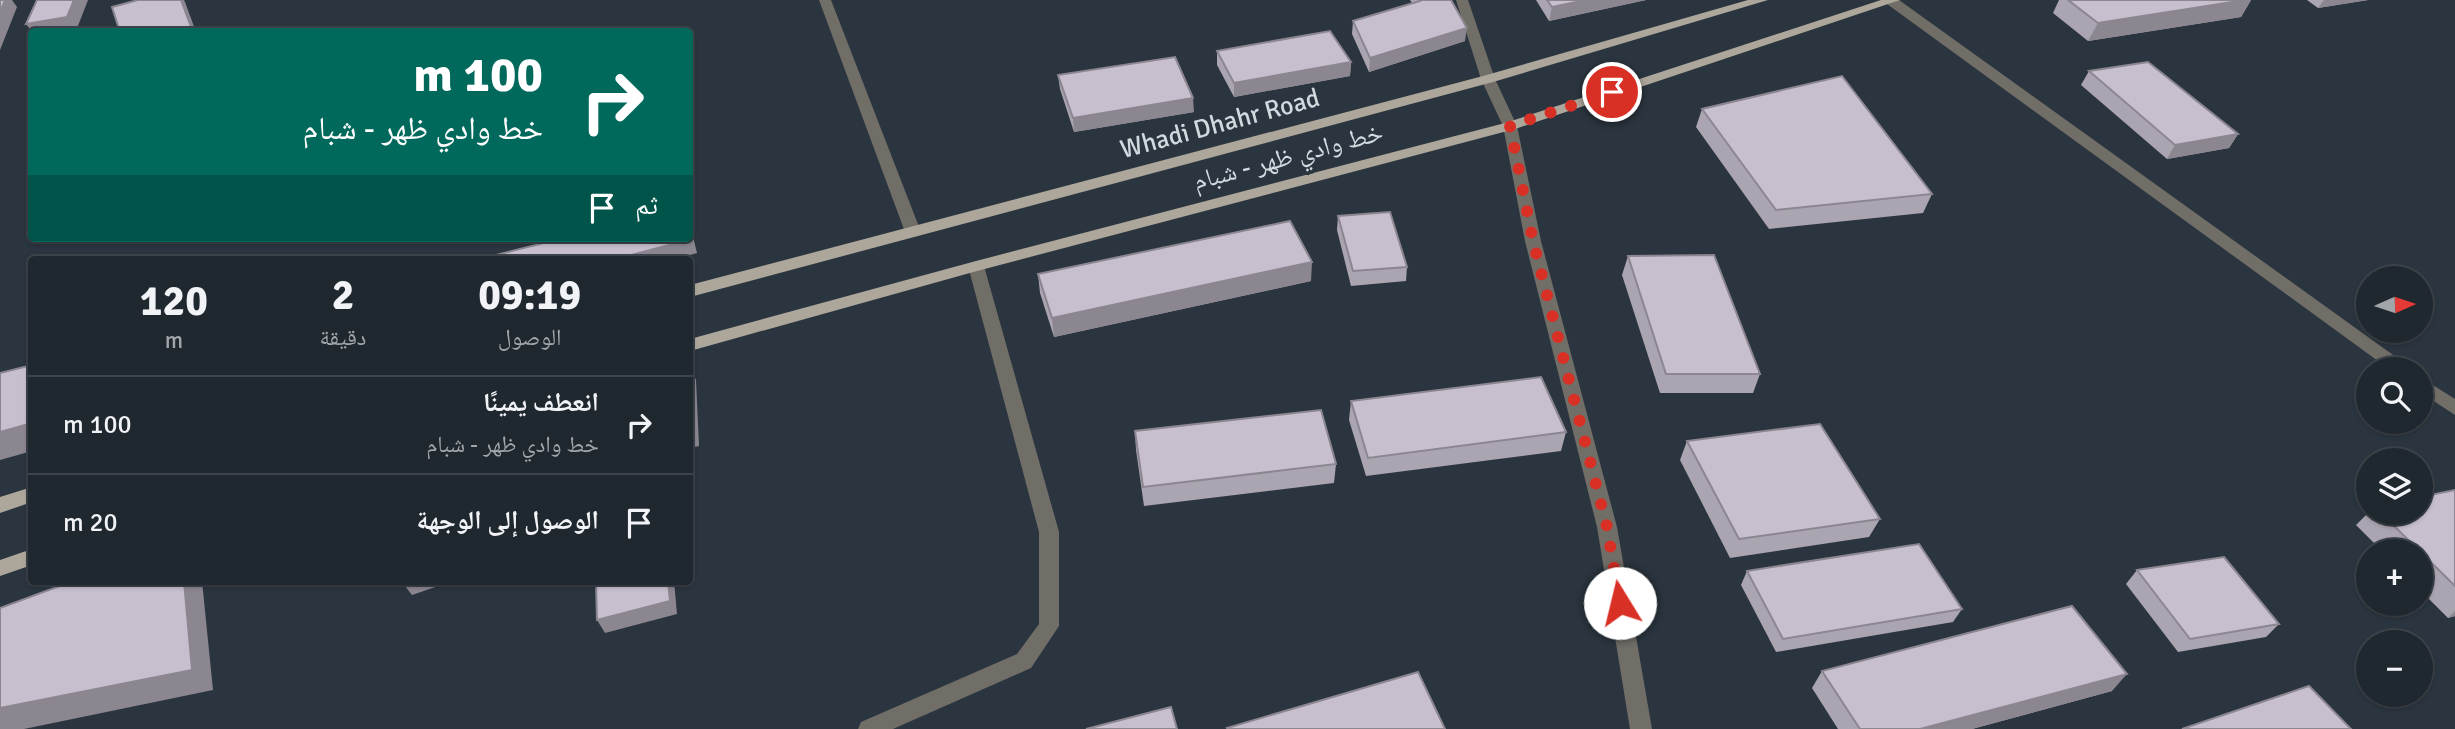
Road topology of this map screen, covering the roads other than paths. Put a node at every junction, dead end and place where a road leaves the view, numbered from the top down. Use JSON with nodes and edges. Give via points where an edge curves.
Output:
{"nodes":[{"id":1,"x":825,"y":0,"type":"edge"},
{"id":2,"x":1462,"y":0,"type":"edge"},
{"id":3,"x":1762,"y":0,"type":"edge"},
{"id":4,"x":1893,"y":0,"type":"edge"},
{"id":5,"x":1489,"y":79,"type":"junction"},
{"id":6,"x":1510,"y":126,"type":"junction"},
{"id":7,"x":913,"y":232,"type":"junction"},
{"id":8,"x":976,"y":266,"type":"junction"},
{"id":9,"x":693,"y":290,"type":"edge"},
{"id":10,"x":693,"y":344,"type":"edge"},
{"id":11,"x":2384,"y":357,"type":"edge"},
{"id":12,"x":2433,"y":392,"type":"edge"},
{"id":13,"x":2455,"y":408,"type":"edge"},
{"id":14,"x":28,"y":496,"type":"edge"},
{"id":15,"x":0,"y":505,"type":"edge"},
{"id":16,"x":28,"y":558,"type":"edge"},
{"id":17,"x":0,"y":568,"type":"edge"},
{"id":18,"x":869,"y":729,"type":"edge"},
{"id":19,"x":1641,"y":729,"type":"edge"}],
"edges":[{"from":1,"to":7,"type":"street"},
{"from":2,"to":5,"type":"street"},
{"from":3,"to":5,"type":"main road","name":"Whadi Dhahr Road"},
{"from":4,"to":6,"type":"main road","name":"خط وادي ظهر - شبام"},
{"from":4,"to":11,"type":"street"},
{"from":5,"to":6,"type":"street"},
{"from":5,"to":7,"type":"main road","name":"Whadi Dhahr Road"},
{"from":6,"to":8,"type":"main road","name":"خط وادي ظهر - شبام"},
{"from":6,"to":19,"type":"street","via":[[1533,241],[1607,527]]},
{"from":7,"to":9,"type":"main road","name":"Whadi Dhahr Road"},
{"from":8,"to":10,"type":"main road","name":"خط وادي ظهر - شبام"},
{"from":8,"to":18,"type":"street","via":[[1049,532],[1049,626],[1024,661]]},
{"from":12,"to":13,"type":"street"},
{"from":14,"to":15,"type":"main road"},
{"from":16,"to":17,"type":"main road"}]}
